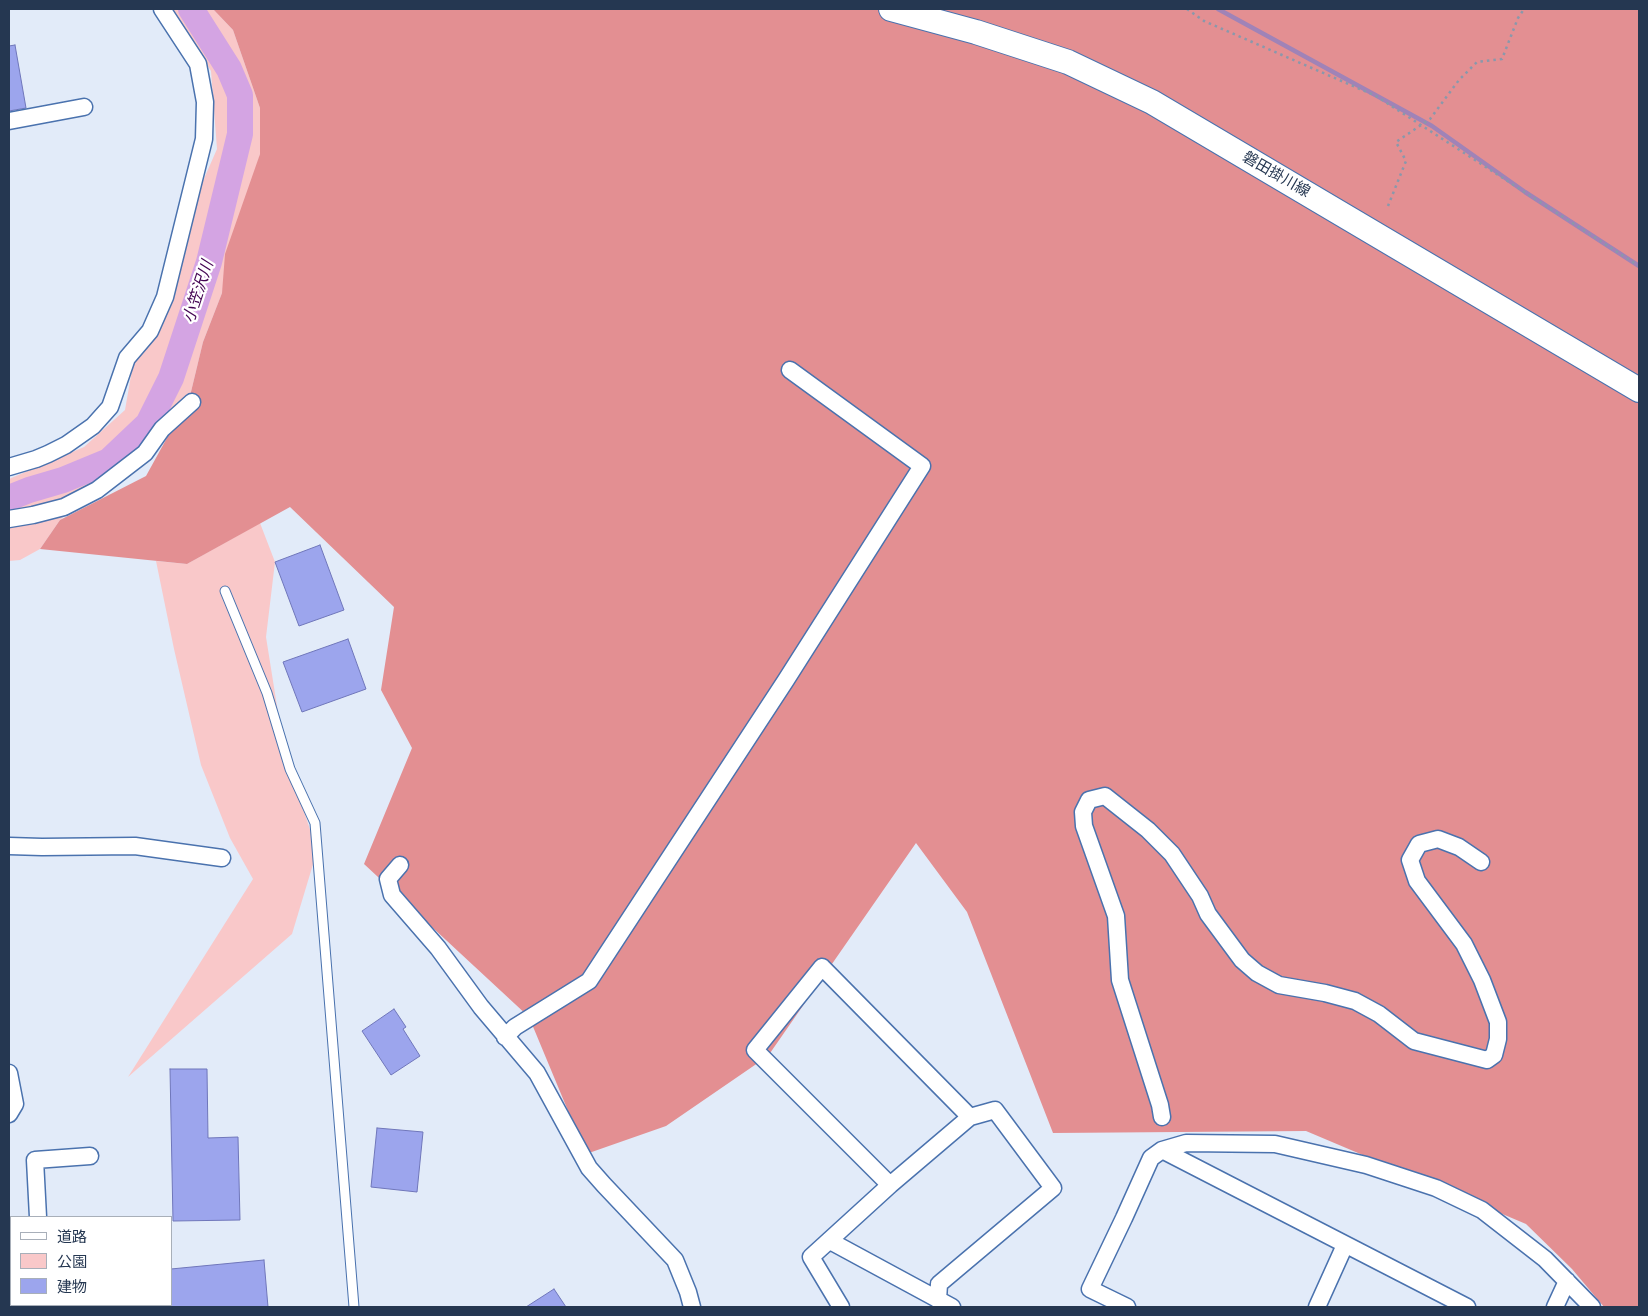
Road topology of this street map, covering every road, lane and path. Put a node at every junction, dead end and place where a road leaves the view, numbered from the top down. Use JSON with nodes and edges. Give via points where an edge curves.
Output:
{"nodes":[{"id":1,"x":162,"y":9,"type":"edge"},
{"id":2,"x":891,"y":9,"type":"edge"},
{"id":3,"x":1187,"y":9,"type":"edge"},
{"id":4,"x":1524,"y":9,"type":"edge"},
{"id":5,"x":84,"y":107,"type":"dead end"},
{"id":6,"x":9,"y":121,"type":"edge"},
{"id":7,"x":1388,"y":206,"type":"dead end"},
{"id":8,"x":1639,"y":266,"type":"edge"},
{"id":9,"x":790,"y":370,"type":"dead end"},
{"id":10,"x":1639,"y":390,"type":"edge"},
{"id":11,"x":192,"y":402,"type":"dead end"},
{"id":12,"x":9,"y":467,"type":"edge"},
{"id":13,"x":9,"y":519,"type":"edge"},
{"id":14,"x":225,"y":591,"type":"dead end"},
{"id":15,"x":9,"y":846,"type":"edge"},
{"id":16,"x":222,"y":858,"type":"dead end"},
{"id":17,"x":1481,"y":862,"type":"dead end"},
{"id":18,"x":400,"y":865,"type":"dead end"},
{"id":19,"x":505,"y":1037,"type":"junction"},
{"id":20,"x":9,"y":1073,"type":"edge"},
{"id":21,"x":9,"y":1114,"type":"edge"},
{"id":22,"x":1162,"y":1116,"type":"dead end"},
{"id":23,"x":970,"y":1117,"type":"junction"},
{"id":24,"x":1162,"y":1150,"type":"junction"},
{"id":25,"x":90,"y":1156,"type":"dead end"},
{"id":26,"x":890,"y":1185,"type":"junction"},
{"id":27,"x":38,"y":1216,"type":"edge"},
{"id":28,"x":830,"y":1241,"type":"junction"},
{"id":29,"x":1345,"y":1245,"type":"junction"},
{"id":30,"x":1567,"y":1281,"type":"junction"},
{"id":31,"x":945,"y":1304,"type":"edge"},
{"id":32,"x":354,"y":1307,"type":"edge"},
{"id":33,"x":692,"y":1307,"type":"edge"},
{"id":34,"x":841,"y":1307,"type":"edge"},
{"id":35,"x":1127,"y":1307,"type":"edge"},
{"id":36,"x":1317,"y":1307,"type":"edge"},
{"id":37,"x":1467,"y":1307,"type":"edge"},
{"id":38,"x":1555,"y":1307,"type":"edge"},
{"id":39,"x":1592,"y":1307,"type":"edge"}],
"edges":[{"from":1,"to":12,"type":"street","via":[[198,64],[205,102],[204,139],[165,297],[150,331],[127,358],[110,407],[93,426],[36,460]]},
{"from":2,"to":10,"type":"main road","name":"磐田掛川線","via":[[1068,62],[1152,102]]},
{"from":3,"to":8,"type":"path","via":[[1204,21],[1376,96]]},
{"from":4,"to":7,"type":"path","via":[[1502,59],[1477,62],[1430,118],[1396,142],[1406,161]]},
{"from":5,"to":6,"type":"street"},
{"from":9,"to":19,"type":"street","via":[[922,466],[589,981],[515,1027]]},
{"from":11,"to":13,"type":"street","via":[[162,429],[145,453],[97,490],[64,507]]},
{"from":14,"to":32,"type":"lane","via":[[267,692],[290,769],[315,823]]},
{"from":15,"to":16,"type":"street","via":[[135,846]]},
{"from":17,"to":22,"type":"street","via":[[1460,847],[1438,839],[1418,844],[1410,860],[1417,881],[1464,944],[1482,980],[1498,1022],[1494,1054],[1487,1060],[1414,1041],[1379,1014],[1355,1002],[1279,985],[1257,973],[1242,960],[1208,914],[1172,854],[1105,796],[1089,800],[1083,812],[1084,826],[1116,916],[1120,980]]},
{"from":18,"to":19,"type":"street","via":[[388,879],[392,895],[438,948]]},
{"from":19,"to":33,"type":"street","via":[[537,1073],[589,1168],[675,1260]]},
{"from":20,"to":21,"type":"street","via":[[15,1104]]},
{"from":23,"to":26,"type":"street"},
{"from":23,"to":26,"type":"street","via":[[822,966],[755,1050]]},
{"from":23,"to":31,"type":"street","via":[[995,1110],[1053,1188],[939,1284]]},
{"from":24,"to":29,"type":"street"},
{"from":24,"to":30,"type":"street","via":[[1186,1143],[1275,1144],[1381,1170],[1436,1188],[1482,1210],[1545,1259]]},
{"from":24,"to":35,"type":"street","via":[[1151,1158],[1090,1289]]},
{"from":25,"to":27,"type":"street","via":[[35,1160]]},
{"from":26,"to":28,"type":"street"},
{"from":28,"to":31,"type":"street"},
{"from":28,"to":34,"type":"street","via":[[811,1257]]},
{"from":29,"to":36,"type":"street"},
{"from":29,"to":37,"type":"street"},
{"from":30,"to":38,"type":"street"},
{"from":30,"to":39,"type":"street"}]}
